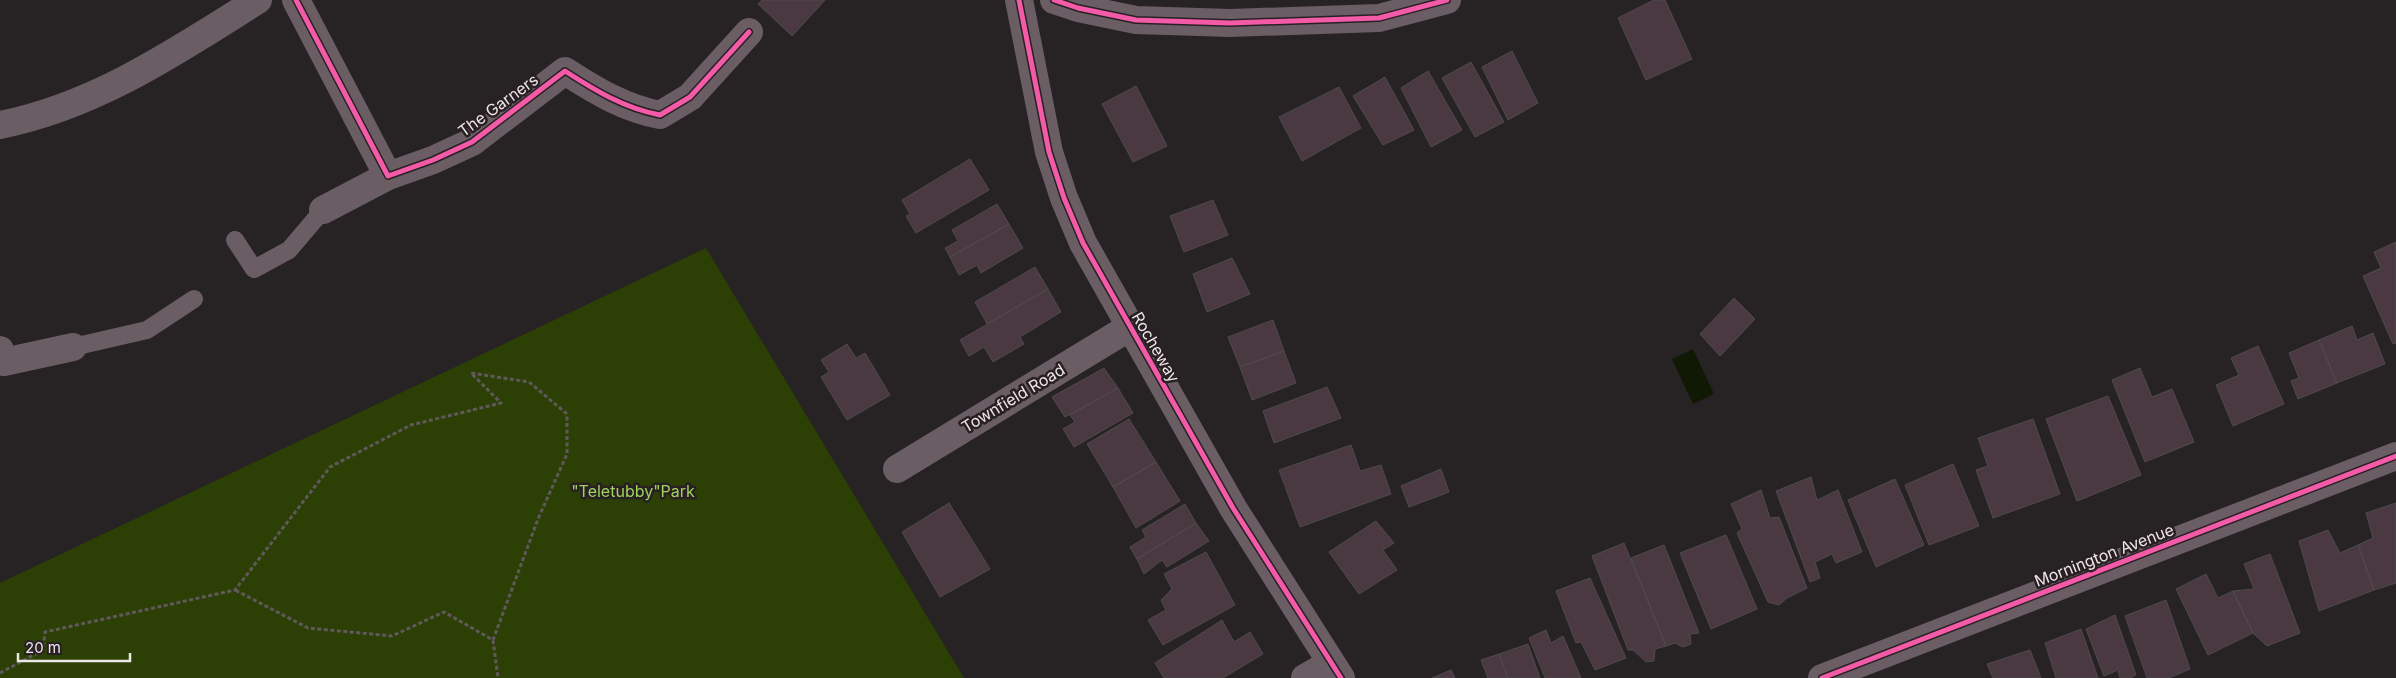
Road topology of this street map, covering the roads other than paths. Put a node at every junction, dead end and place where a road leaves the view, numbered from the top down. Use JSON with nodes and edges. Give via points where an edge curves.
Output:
{"nodes":[{"id":1,"x":258,"y":0,"type":"edge"},
{"id":2,"x":296,"y":0,"type":"edge"},
{"id":3,"x":1019,"y":0,"type":"edge"},
{"id":4,"x":1054,"y":0,"type":"edge"},
{"id":5,"x":1447,"y":0,"type":"edge"},
{"id":6,"x":749,"y":32,"type":"dead end"},
{"id":7,"x":0,"y":125,"type":"edge"},
{"id":8,"x":388,"y":176,"type":"junction"},
{"id":9,"x":323,"y":210,"type":"joint"},
{"id":10,"x":235,"y":240,"type":"dead end"},
{"id":11,"x":194,"y":299,"type":"dead end"},
{"id":12,"x":1130,"y":327,"type":"junction"},
{"id":13,"x":72,"y":347,"type":"joint"},
{"id":14,"x":1,"y":358,"type":"edge"},
{"id":15,"x":2396,"y":456,"type":"edge"},
{"id":16,"x":897,"y":469,"type":"dead end"},
{"id":17,"x":1336,"y":670,"type":"edge"},
{"id":18,"x":1305,"y":678,"type":"edge"},
{"id":19,"x":1822,"y":678,"type":"edge"}],
"edges":[{"from":1,"to":7,"type":"street","via":[[148,70],[34,118]]},
{"from":2,"to":8,"type":"street"},
{"from":3,"to":12,"type":"street","name":"Rocheway","via":[[1049,152],[1064,198],[1083,243]]},
{"from":4,"to":5,"type":"street","via":[[1136,20],[1230,23],[1379,18]]},
{"from":6,"to":8,"type":"street","name":"The Garners","via":[[690,97],[660,115],[636,110],[602,95],[565,71],[472,142]]},
{"from":8,"to":9,"type":"street"},
{"from":9,"to":10,"type":"lane","via":[[289,250],[254,269]]},
{"from":11,"to":13,"type":"lane","via":[[147,330]]},
{"from":12,"to":16,"type":"street","name":"Townfield Road"},
{"from":12,"to":17,"type":"street","name":"Rocheway","via":[[1233,508]]},
{"from":13,"to":14,"type":"street"},
{"from":15,"to":19,"type":"street","name":"Mornington Avenue"},
{"from":17,"to":18,"type":"street"}]}
